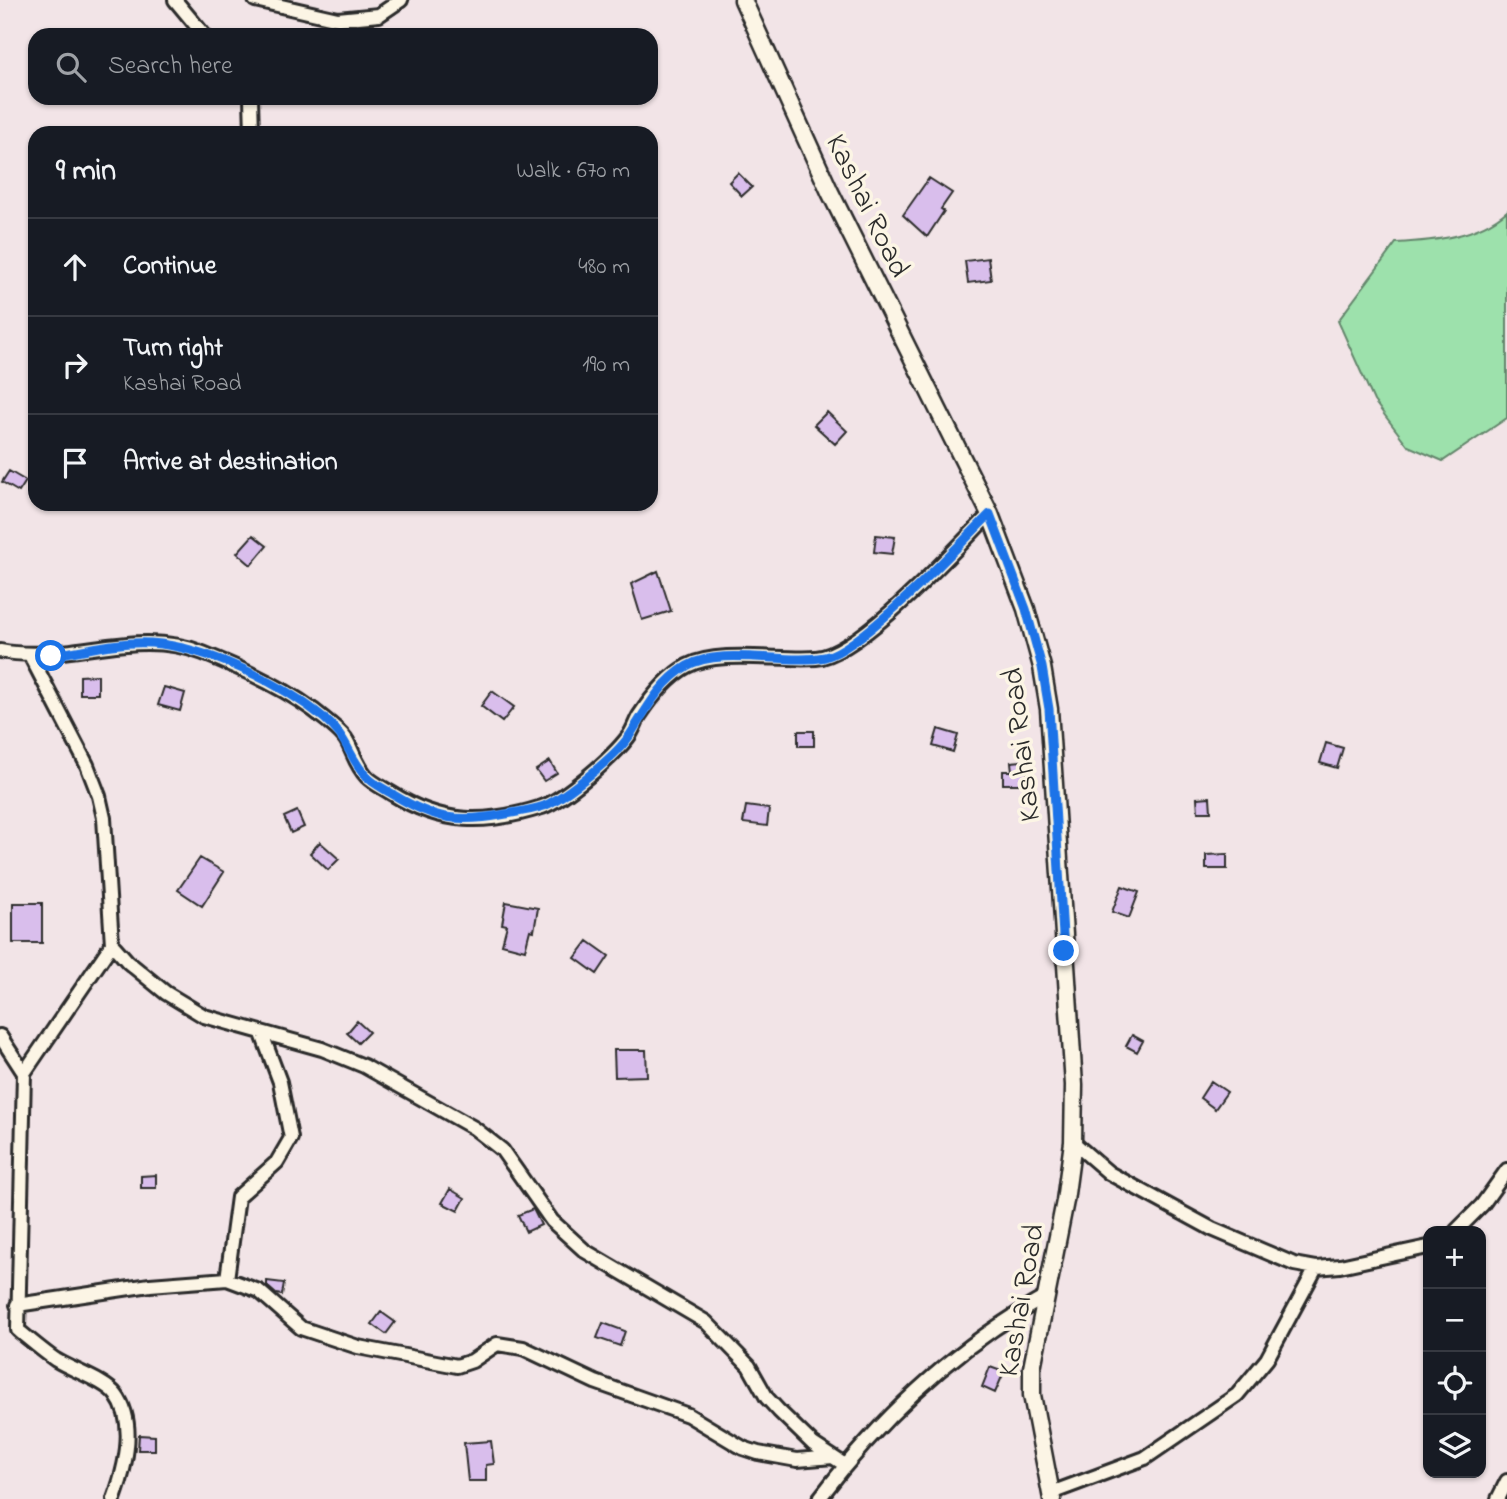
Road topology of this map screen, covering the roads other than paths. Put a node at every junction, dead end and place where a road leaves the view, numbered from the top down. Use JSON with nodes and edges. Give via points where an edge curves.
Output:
{"nodes":[{"id":1,"x":175,"y":0,"type":"edge"},
{"id":2,"x":255,"y":0,"type":"edge"},
{"id":3,"x":401,"y":0,"type":"edge"},
{"id":4,"x":743,"y":0,"type":"edge"},
{"id":5,"x":198,"y":28,"type":"edge"},
{"id":6,"x":251,"y":105,"type":"edge"},
{"id":7,"x":252,"y":126,"type":"edge"},
{"id":8,"x":990,"y":514,"type":"junction"},
{"id":9,"x":0,"y":651,"type":"edge"},
{"id":10,"x":32,"y":656,"type":"junction"},
{"id":11,"x":112,"y":944,"type":"junction"},
{"id":12,"x":262,"y":1034,"type":"junction"},
{"id":13,"x":0,"y":1036,"type":"edge"},
{"id":14,"x":24,"y":1073,"type":"junction"},
{"id":15,"x":1073,"y":1142,"type":"junction"},
{"id":16,"x":1507,"y":1170,"type":"edge"},
{"id":17,"x":1461,"y":1226,"type":"edge"},
{"id":18,"x":1423,"y":1248,"type":"edge"},
{"id":19,"x":1316,"y":1268,"type":"junction"},
{"id":20,"x":227,"y":1279,"type":"junction"},
{"id":21,"x":1047,"y":1296,"type":"junction"},
{"id":22,"x":17,"y":1305,"type":"junction"},
{"id":23,"x":832,"y":1457,"type":"junction"},
{"id":24,"x":845,"y":1465,"type":"junction"},
{"id":25,"x":1507,"y":1481,"type":"edge"},
{"id":26,"x":1052,"y":1496,"type":"edge"},
{"id":27,"x":114,"y":1499,"type":"edge"},
{"id":28,"x":819,"y":1499,"type":"edge"},
{"id":29,"x":1498,"y":1499,"type":"edge"}],
"edges":[{"from":1,"to":5,"type":"street"},
{"from":2,"to":3,"type":"street","via":[[338,19],[379,15]]},
{"from":4,"to":8,"type":"street","name":"Kashai Road","via":[[830,192]]},
{"from":6,"to":7,"type":"street"},
{"from":8,"to":10,"type":"street","via":[[921,583],[841,650],[815,659],[710,659],[688,665],[664,685],[629,737],[560,798],[543,807],[472,820],[439,817],[404,801],[369,779],[354,760],[346,739],[324,718],[275,687],[199,652],[149,643]]},
{"from":8,"to":15,"type":"street","name":"Kashai Road","via":[[1026,609],[1049,709],[1074,1085]]},
{"from":9,"to":10,"type":"street"},
{"from":10,"to":11,"type":"street","via":[[99,796]]},
{"from":11,"to":12,"type":"street","via":[[166,993],[204,1016]]},
{"from":11,"to":14,"type":"street"},
{"from":12,"to":20,"type":"street","via":[[280,1082],[291,1138],[277,1162],[238,1197]]},
{"from":12,"to":23,"type":"street","via":[[322,1049],[364,1066],[474,1128],[502,1150],[560,1228],[585,1251],[706,1322],[749,1366],[779,1411]]},
{"from":13,"to":14,"type":"street"},
{"from":14,"to":22,"type":"street"},
{"from":15,"to":19,"type":"street","via":[[1109,1173],[1212,1229],[1294,1264]]},
{"from":15,"to":21,"type":"street","name":"Kashai Road"},
{"from":16,"to":17,"type":"street"},
{"from":18,"to":19,"type":"street"},
{"from":19,"to":26,"type":"street","via":[[1266,1359],[1237,1395],[1145,1458]]},
{"from":20,"to":22,"type":"street","via":[[150,1285]]},
{"from":20,"to":23,"type":"street","via":[[259,1291],[301,1328],[338,1341],[457,1366],[497,1344],[523,1348],[596,1382],[688,1415],[743,1448],[797,1460]]},
{"from":21,"to":24,"type":"street","via":[[958,1356],[882,1423]]},
{"from":21,"to":26,"type":"street","name":"Kashai Road","via":[[1037,1332],[1032,1395]]},
{"from":22,"to":27,"type":"street","via":[[18,1330],[57,1360],[115,1392],[124,1408],[126,1450]]},
{"from":23,"to":24,"type":"street"},
{"from":24,"to":28,"type":"street"},
{"from":25,"to":29,"type":"street"}]}
